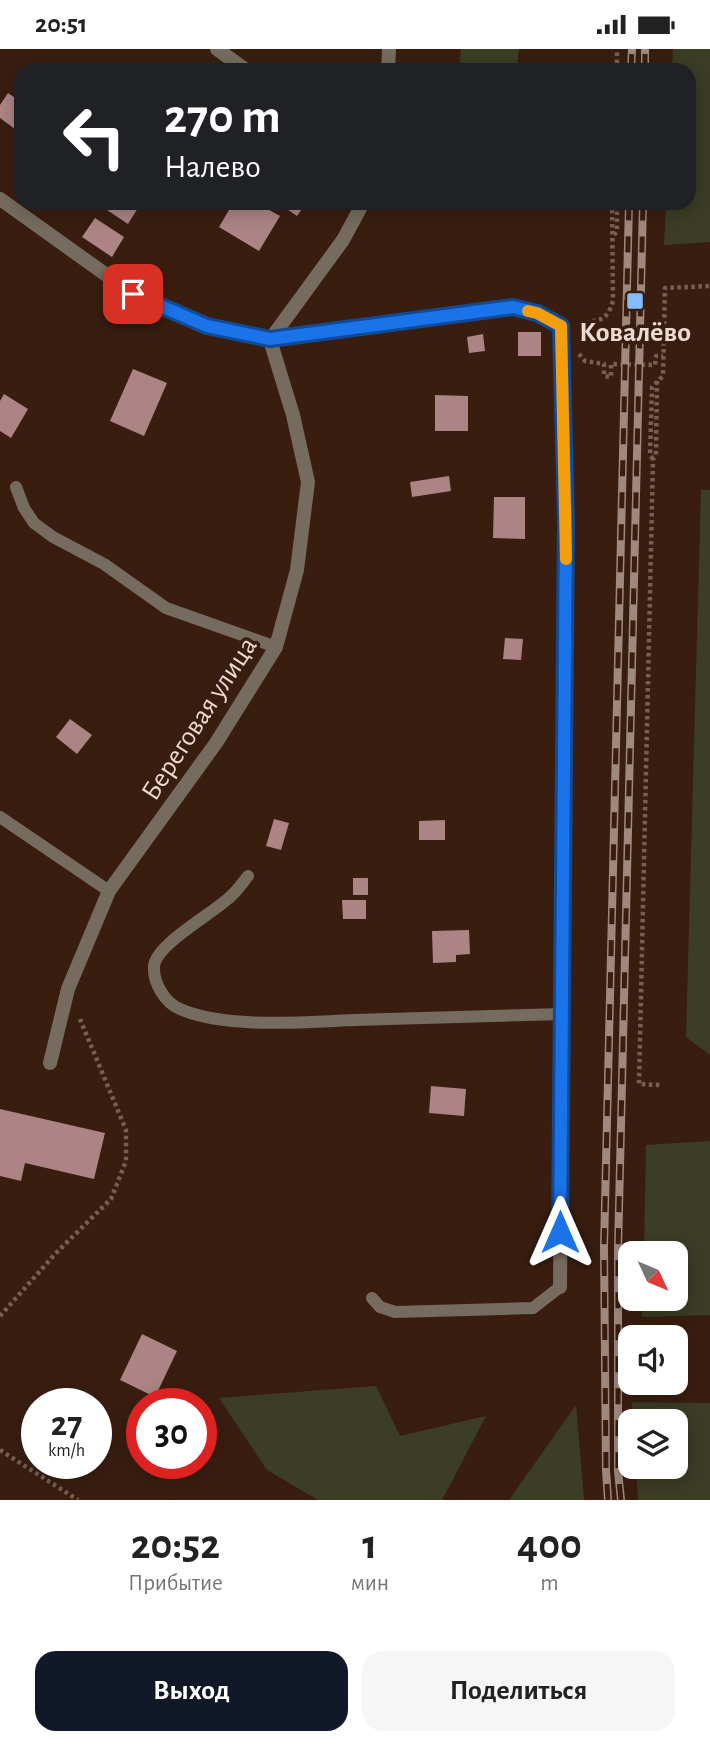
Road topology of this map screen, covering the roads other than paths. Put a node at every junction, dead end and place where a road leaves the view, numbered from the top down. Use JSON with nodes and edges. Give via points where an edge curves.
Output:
{"nodes":[{"id":1,"x":217,"y":49,"type":"edge"},
{"id":2,"x":236,"y":63,"type":"edge"},
{"id":3,"x":15,"y":210,"type":"edge"},
{"id":4,"x":359,"y":210,"type":"edge"},
{"id":5,"x":270,"y":339,"type":"junction"},
{"id":6,"x":16,"y":487,"type":"dead end"},
{"id":7,"x":276,"y":647,"type":"junction"},
{"id":8,"x":0,"y":817,"type":"edge"},
{"id":9,"x":248,"y":876,"type":"dead end"},
{"id":10,"x":109,"y":891,"type":"junction"},
{"id":11,"x":562,"y":1014,"type":"junction"},
{"id":12,"x":50,"y":1063,"type":"dead end"},
{"id":13,"x":559,"y":1287,"type":"joint"},
{"id":14,"x":372,"y":1298,"type":"dead end"}],
"edges":[{"from":1,"to":2,"type":"street"},
{"from":3,"to":5,"type":"street","via":[[133,294],[207,326]]},
{"from":4,"to":5,"type":"street","via":[[343,240]]},
{"from":5,"to":7,"type":"street","name":"Береговая улица","via":[[308,482],[297,570]]},
{"from":5,"to":11,"type":"street","via":[[513,307],[561,326],[566,524]]},
{"from":6,"to":7,"type":"lane","via":[[34,523],[166,608]]},
{"from":7,"to":10,"type":"street","name":"Береговая улица","via":[[216,743]]},
{"from":8,"to":10,"type":"lane"},
{"from":9,"to":11,"type":"lane","via":[[232,895],[161,950],[154,965],[158,986],[178,1009],[201,1017],[290,1022]]},
{"from":10,"to":12,"type":"street","name":"Береговая улица","via":[[68,989]]},
{"from":11,"to":13,"type":"street"},
{"from":13,"to":14,"type":"lane","via":[[533,1308],[395,1312],[380,1307]]}]}
